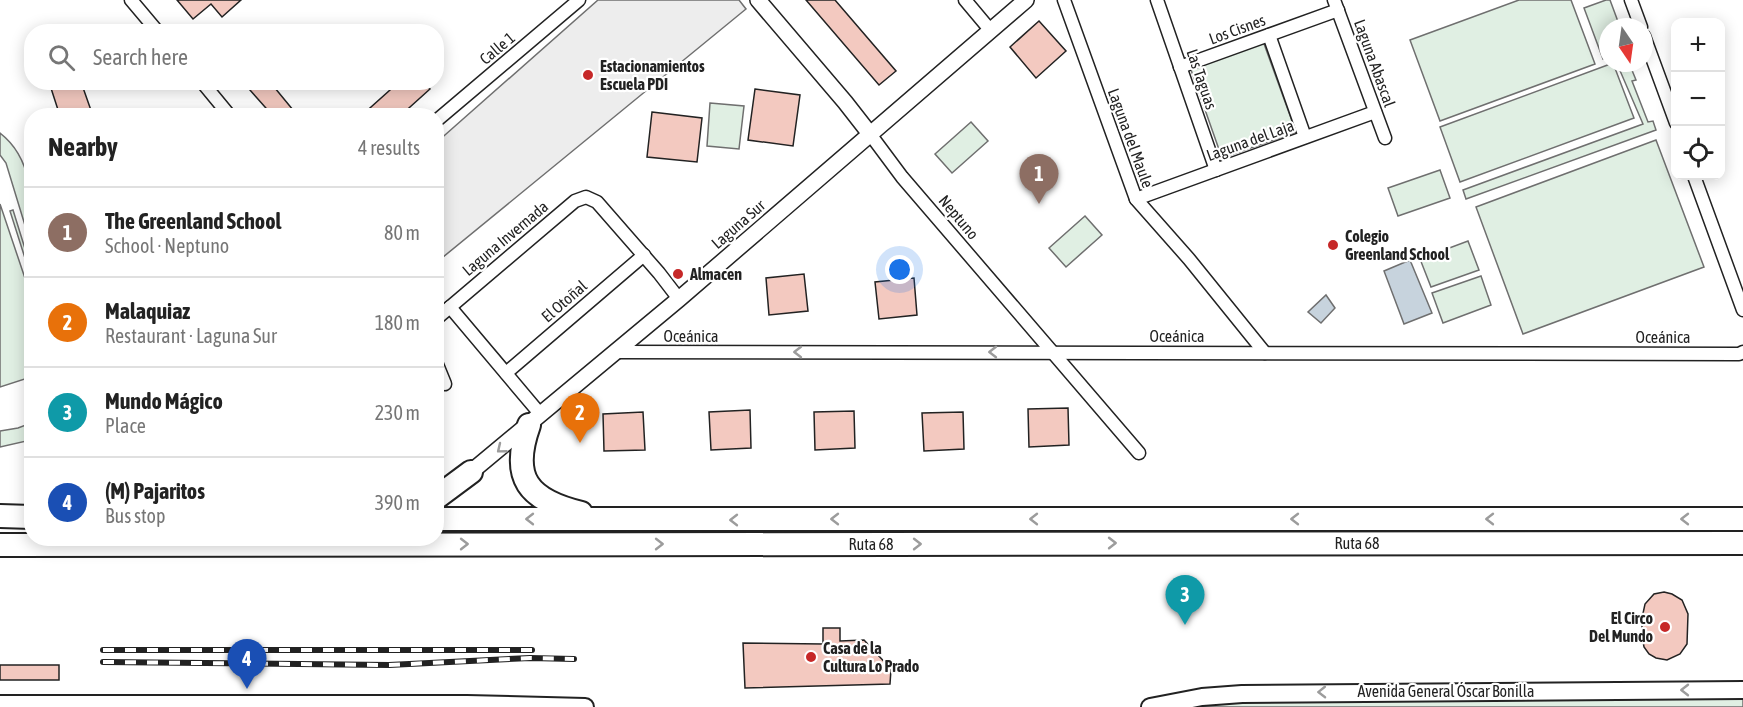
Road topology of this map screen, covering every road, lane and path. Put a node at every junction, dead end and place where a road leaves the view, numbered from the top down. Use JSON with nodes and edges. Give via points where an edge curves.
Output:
{"nodes":[{"id":1,"x":131,"y":0,"type":"edge"},
{"id":2,"x":579,"y":0,"type":"edge"},
{"id":3,"x":758,"y":0,"type":"edge"},
{"id":4,"x":964,"y":0,"type":"edge"},
{"id":5,"x":1026,"y":0,"type":"edge"},
{"id":6,"x":1064,"y":0,"type":"edge"},
{"id":7,"x":1157,"y":0,"type":"edge"},
{"id":8,"x":1631,"y":0,"type":"edge"},
{"id":9,"x":1336,"y":5,"type":"edge"},
{"id":10,"x":1638,"y":18,"type":"edge"},
{"id":11,"x":151,"y":24,"type":"edge"},
{"id":12,"x":991,"y":30,"type":"junction"},
{"id":13,"x":1269,"y":35,"type":"junction"},
{"id":14,"x":1653,"y":60,"type":"edge"},
{"id":15,"x":1180,"y":67,"type":"junction"},
{"id":16,"x":209,"y":90,"type":"edge"},
{"id":17,"x":223,"y":108,"type":"edge"},
{"id":18,"x":1671,"y":109,"type":"edge"},
{"id":19,"x":1375,"y":112,"type":"junction"},
{"id":20,"x":444,"y":114,"type":"edge"},
{"id":21,"x":870,"y":134,"type":"junction"},
{"id":22,"x":1305,"y":137,"type":"junction"},
{"id":23,"x":1385,"y":138,"type":"dead end"},
{"id":24,"x":1216,"y":170,"type":"junction"},
{"id":25,"x":1695,"y":180,"type":"edge"},
{"id":26,"x":1136,"y":199,"type":"junction"},
{"id":27,"x":644,"y":255,"type":"junction"},
{"id":28,"x":679,"y":299,"type":"junction"},
{"id":29,"x":450,"y":307,"type":"junction"},
{"id":30,"x":1743,"y":310,"type":"edge"},
{"id":31,"x":444,"y":312,"type":"edge"},
{"id":32,"x":615,"y":352,"type":"junction"},
{"id":33,"x":1052,"y":352,"type":"junction"},
{"id":34,"x":1265,"y":353,"type":"junction"},
{"id":35,"x":1741,"y":353,"type":"edge"},
{"id":36,"x":506,"y":373,"type":"junction"},
{"id":37,"x":535,"y":420,"type":"junction"},
{"id":38,"x":1139,"y":453,"type":"dead end"},
{"id":39,"x":471,"y":472,"type":"joint"},
{"id":40,"x":444,"y":492,"type":"edge"},
{"id":41,"x":0,"y":516,"type":"edge"},
{"id":42,"x":24,"y":517,"type":"edge"},
{"id":43,"x":444,"y":519,"type":"edge"},
{"id":44,"x":609,"y":519,"type":"junction"},
{"id":45,"x":1743,"y":519,"type":"edge"},
{"id":46,"x":1743,"y":543,"type":"edge"},
{"id":47,"x":0,"y":544,"type":"edge"},
{"id":48,"x":24,"y":544,"type":"edge"},
{"id":49,"x":444,"y":544,"type":"edge"},
{"id":50,"x":1743,"y":690,"type":"edge"},
{"id":51,"x":0,"y":704,"type":"edge"},
{"id":52,"x":440,"y":705,"type":"edge"},
{"id":53,"x":585,"y":707,"type":"edge"},
{"id":54,"x":1150,"y":707,"type":"edge"}],
"edges":[{"from":1,"to":11,"type":"street"},
{"from":2,"to":20,"type":"street","name":"Calle 1"},
{"from":3,"to":21,"type":"street","name":"Neptuno"},
{"from":4,"to":12,"type":"street"},
{"from":5,"to":12,"type":"street","name":"Laguna Sur"},
{"from":6,"to":26,"type":"street","name":"Laguna del Maule"},
{"from":7,"to":15,"type":"street","name":"Las Taguas"},
{"from":8,"to":10,"type":"street"},
{"from":9,"to":13,"type":"street","name":"Los Cisnes"},
{"from":9,"to":19,"type":"street","name":"Laguna Abascal"},
{"from":12,"to":21,"type":"street","name":"Laguna Sur"},
{"from":13,"to":15,"type":"street","name":"Los Cisnes"},
{"from":13,"to":22,"type":"street"},
{"from":14,"to":18,"type":"street"},
{"from":15,"to":24,"type":"street","name":"Las Taguas"},
{"from":16,"to":17,"type":"street"},
{"from":19,"to":22,"type":"street","name":"Laguna del Laja"},
{"from":19,"to":23,"type":"street","name":"Laguna Abascal"},
{"from":21,"to":28,"type":"street","name":"Laguna Sur"},
{"from":21,"to":33,"type":"street","name":"Neptuno"},
{"from":22,"to":24,"type":"street","name":"Laguna del Laja"},
{"from":24,"to":26,"type":"street","name":"Laguna del Laja"},
{"from":25,"to":30,"type":"street"},
{"from":26,"to":34,"type":"street","name":"Laguna del Maule"},
{"from":27,"to":28,"type":"street","name":"Laguna Invernada"},
{"from":27,"to":29,"type":"street","name":"Laguna Invernada","via":[[597,202],[580,198]]},
{"from":27,"to":36,"type":"street","name":"El Otoñal"},
{"from":28,"to":32,"type":"street","name":"Laguna Sur"},
{"from":29,"to":31,"type":"street"},
{"from":29,"to":36,"type":"street"},
{"from":33,"to":32,"type":"street","name":"Oceánica","one_way":true},
{"from":32,"to":37,"type":"street","name":"Laguna Sur"},
{"from":33,"to":34,"type":"street","name":"Oceánica"},
{"from":33,"to":38,"type":"street","name":"Neptuno"},
{"from":34,"to":35,"type":"street","name":"Oceánica"},
{"from":36,"to":37,"type":"street"},
{"from":37,"to":39,"type":"street","name":"Laguna Sur","one_way":true},
{"from":37,"to":44,"type":"highway","via":[[520,457],[530,486],[552,504]]},
{"from":39,"to":40,"type":"highway"},
{"from":41,"to":42,"type":"highway"},
{"from":44,"to":43,"type":"highway","name":"Ruta 68","one_way":true},
{"from":45,"to":44,"type":"highway","name":"Ruta 68","one_way":true},
{"from":49,"to":46,"type":"highway","name":"Ruta 68","one_way":true},
{"from":47,"to":48,"type":"highway","name":"Ruta 68","one_way":true},
{"from":50,"to":54,"type":"main road","name":"Avenida General Óscar Bonilla","one_way":true,"via":[[1242,694]]},
{"from":51,"to":52,"type":"main road"},
{"from":52,"to":53,"type":"main road"}]}
